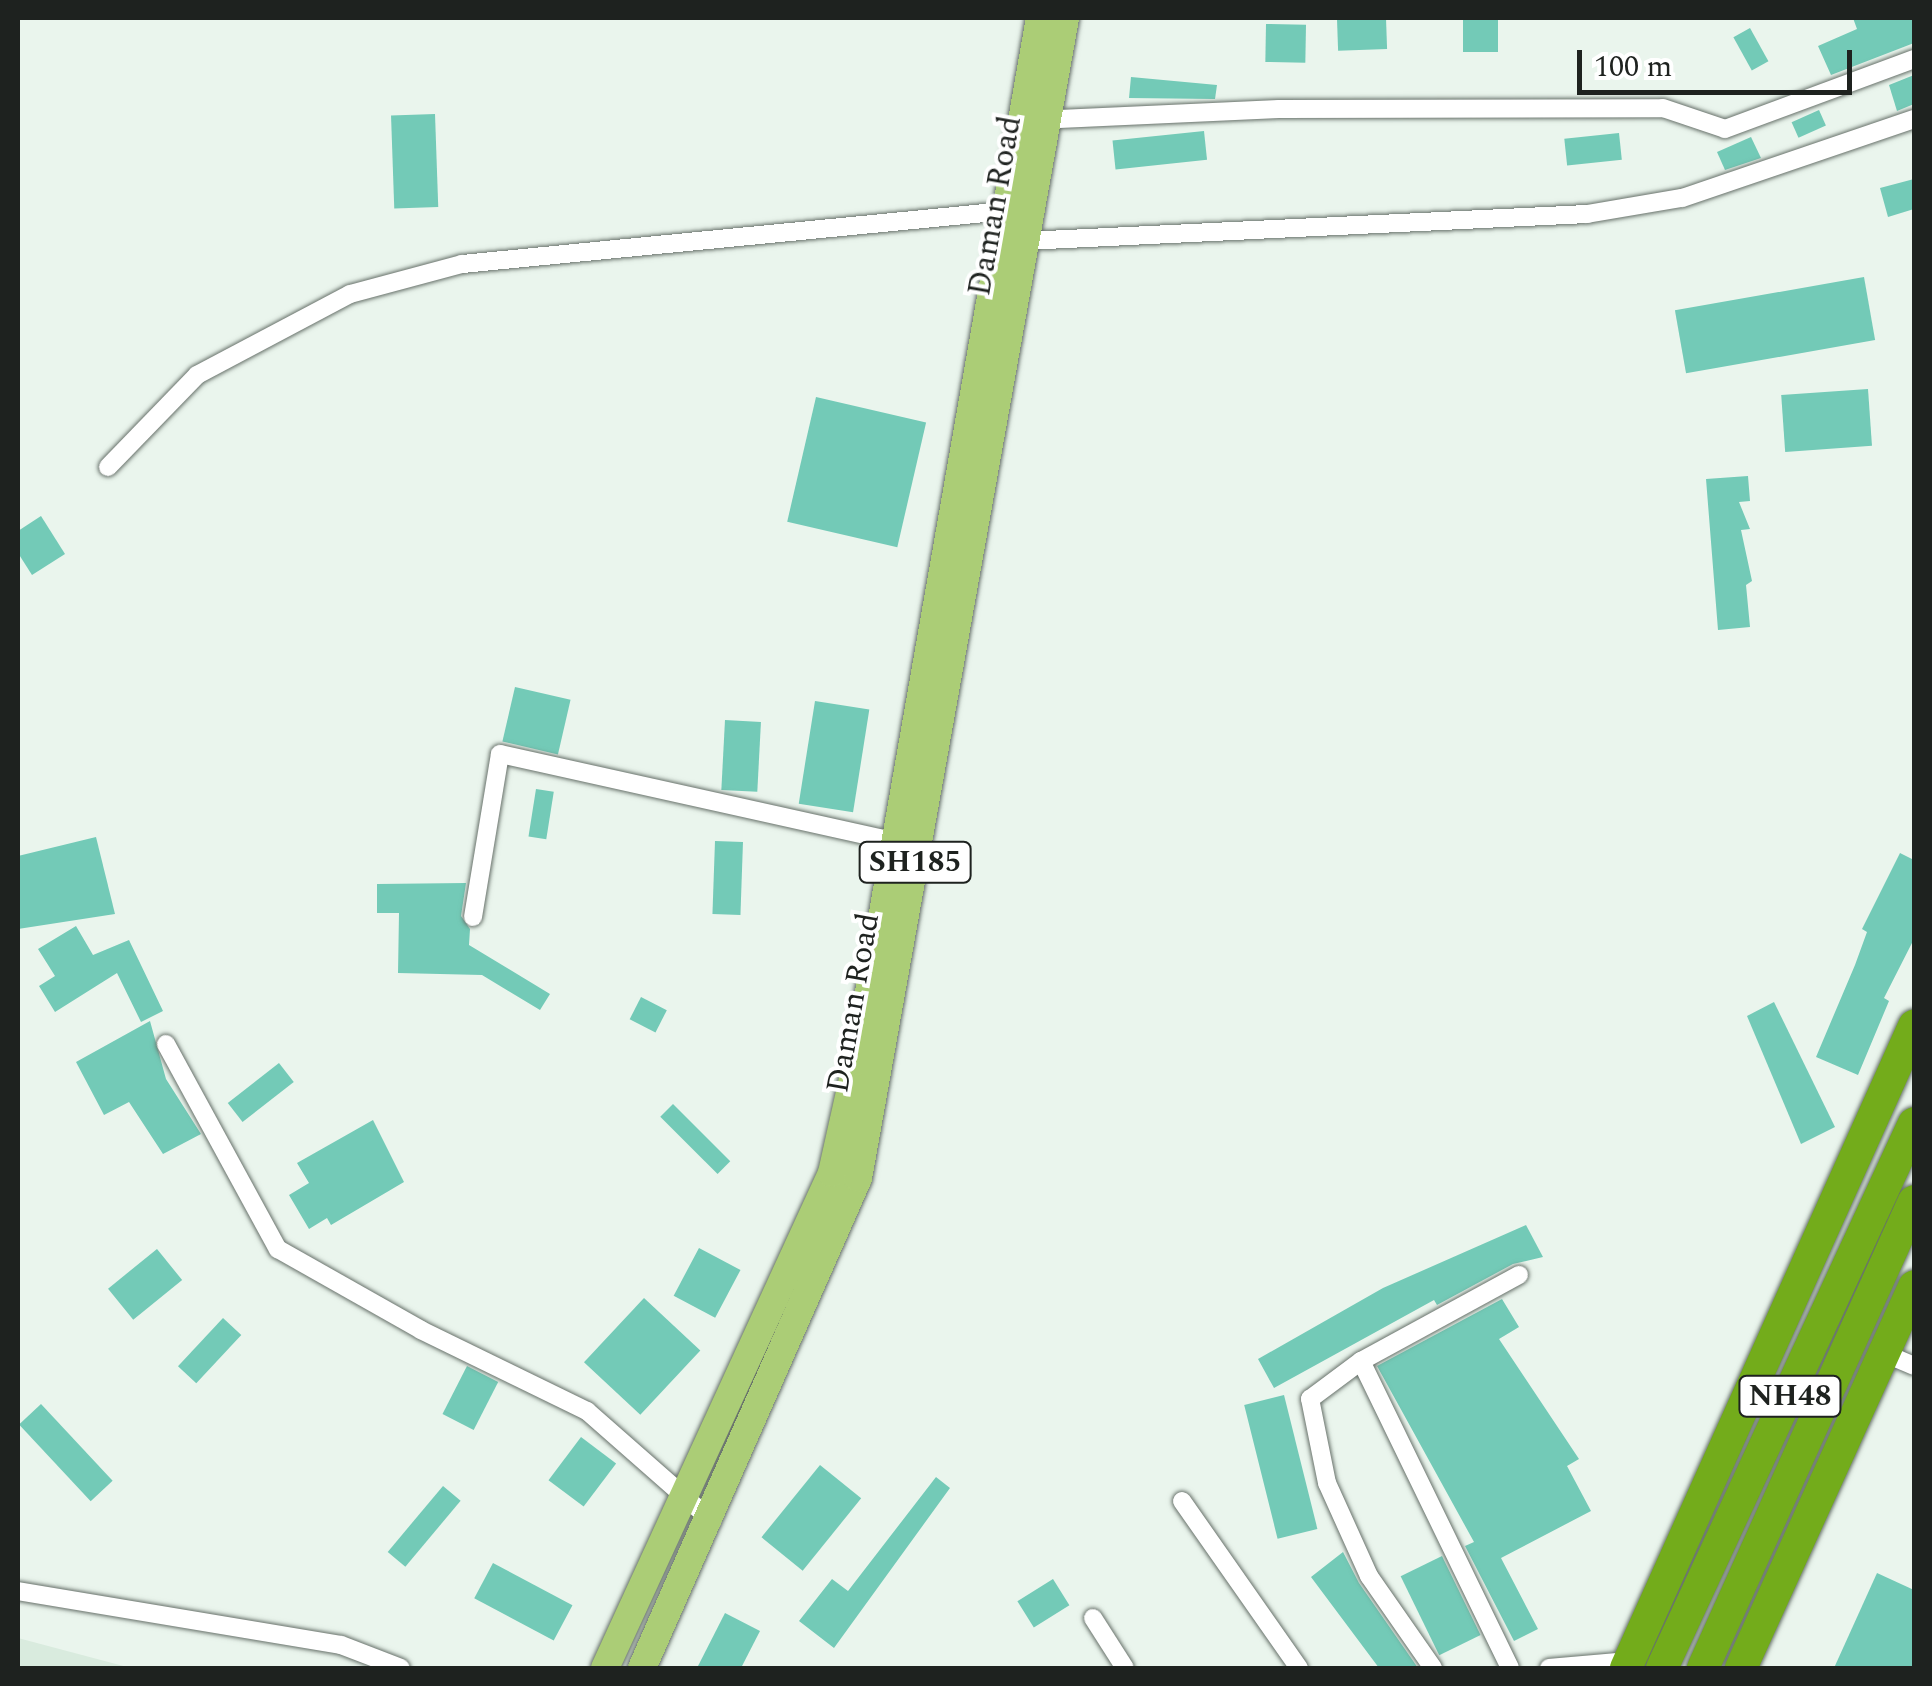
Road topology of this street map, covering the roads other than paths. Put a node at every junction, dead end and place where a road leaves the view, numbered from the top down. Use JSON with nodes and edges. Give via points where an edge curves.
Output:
{"nodes":[{"id":1,"x":1040,"y":18,"type":"edge"},
{"id":2,"x":1065,"y":18,"type":"edge"},
{"id":3,"x":1914,"y":59,"type":"edge"},
{"id":4,"x":1914,"y":119,"type":"edge"},
{"id":5,"x":1035,"y":120,"type":"junction"},
{"id":6,"x":1020,"y":221,"type":"junction"},
{"id":7,"x":108,"y":467,"type":"dead end"},
{"id":8,"x":905,"y":843,"type":"junction"},
{"id":9,"x":473,"y":917,"type":"dead end"},
{"id":10,"x":1914,"y":1026,"type":"edge"},
{"id":11,"x":166,"y":1044,"type":"dead end"},
{"id":12,"x":1914,"y":1123,"type":"edge"},
{"id":13,"x":1914,"y":1202,"type":"edge"},
{"id":14,"x":1519,"y":1276,"type":"dead end"},
{"id":15,"x":1914,"y":1286,"type":"edge"},
{"id":16,"x":1900,"y":1360,"type":"edge"},
{"id":17,"x":1360,"y":1361,"type":"junction"},
{"id":18,"x":684,"y":1495,"type":"junction"},
{"id":19,"x":1182,"y":1502,"type":"dead end"},
{"id":20,"x":712,"y":1521,"type":"junction"},
{"id":21,"x":18,"y":1591,"type":"edge"},
{"id":22,"x":1093,"y":1618,"type":"dead end"},
{"id":23,"x":1628,"y":1665,"type":"edge"},
{"id":24,"x":401,"y":1668,"type":"edge"},
{"id":25,"x":605,"y":1668,"type":"edge"},
{"id":26,"x":642,"y":1668,"type":"edge"},
{"id":27,"x":1125,"y":1668,"type":"edge"},
{"id":28,"x":1300,"y":1668,"type":"edge"},
{"id":29,"x":1433,"y":1668,"type":"edge"},
{"id":30,"x":1510,"y":1668,"type":"edge"},
{"id":31,"x":1549,"y":1668,"type":"edge"},
{"id":32,"x":1662,"y":1668,"type":"edge"},
{"id":33,"x":1703,"y":1668,"type":"edge"},
{"id":34,"x":1742,"y":1668,"type":"edge"}],
"edges":[{"from":1,"to":5,"type":"main road"},
{"from":2,"to":5,"type":"main road","name":"Daman Road","number":"SH185"},
{"from":3,"to":5,"type":"street","via":[[1726,128],[1663,108],[1279,108]]},
{"from":4,"to":6,"type":"street","via":[[1682,198],[1587,214]]},
{"from":5,"to":6,"type":"main road","name":"Daman Road","number":"SH185"},
{"from":6,"to":7,"type":"street","via":[[462,264],[350,294],[197,375]]},
{"from":6,"to":8,"type":"main road","name":"Daman Road","number":"SH185"},
{"from":6,"to":8,"type":"main road"},
{"from":8,"to":9,"type":"street","via":[[500,754]]},
{"from":8,"to":18,"type":"main road","via":[[832,1172]]},
{"from":8,"to":20,"type":"main road","name":"Daman Road","number":"SH185","via":[[858,1178]]},
{"from":10,"to":23,"type":"highway"},
{"from":11,"to":18,"type":"street","via":[[278,1249],[421,1330],[587,1410]]},
{"from":12,"to":32,"type":"highway","number":"NH48"},
{"from":13,"to":33,"type":"highway","number":"NH48"},
{"from":14,"to":17,"type":"street"},
{"from":15,"to":16,"type":"highway"},
{"from":16,"to":34,"type":"highway"},
{"from":17,"to":29,"type":"street","via":[[1310,1399],[1327,1483],[1369,1576]]},
{"from":17,"to":30,"type":"street"},
{"from":18,"to":20,"type":"street"},
{"from":18,"to":25,"type":"main road"},
{"from":19,"to":28,"type":"street"},
{"from":20,"to":26,"type":"main road","name":"Daman Road","number":"SH185"},
{"from":21,"to":24,"type":"street","via":[[341,1644]]},
{"from":22,"to":27,"type":"street"},
{"from":23,"to":31,"type":"street"}]}
